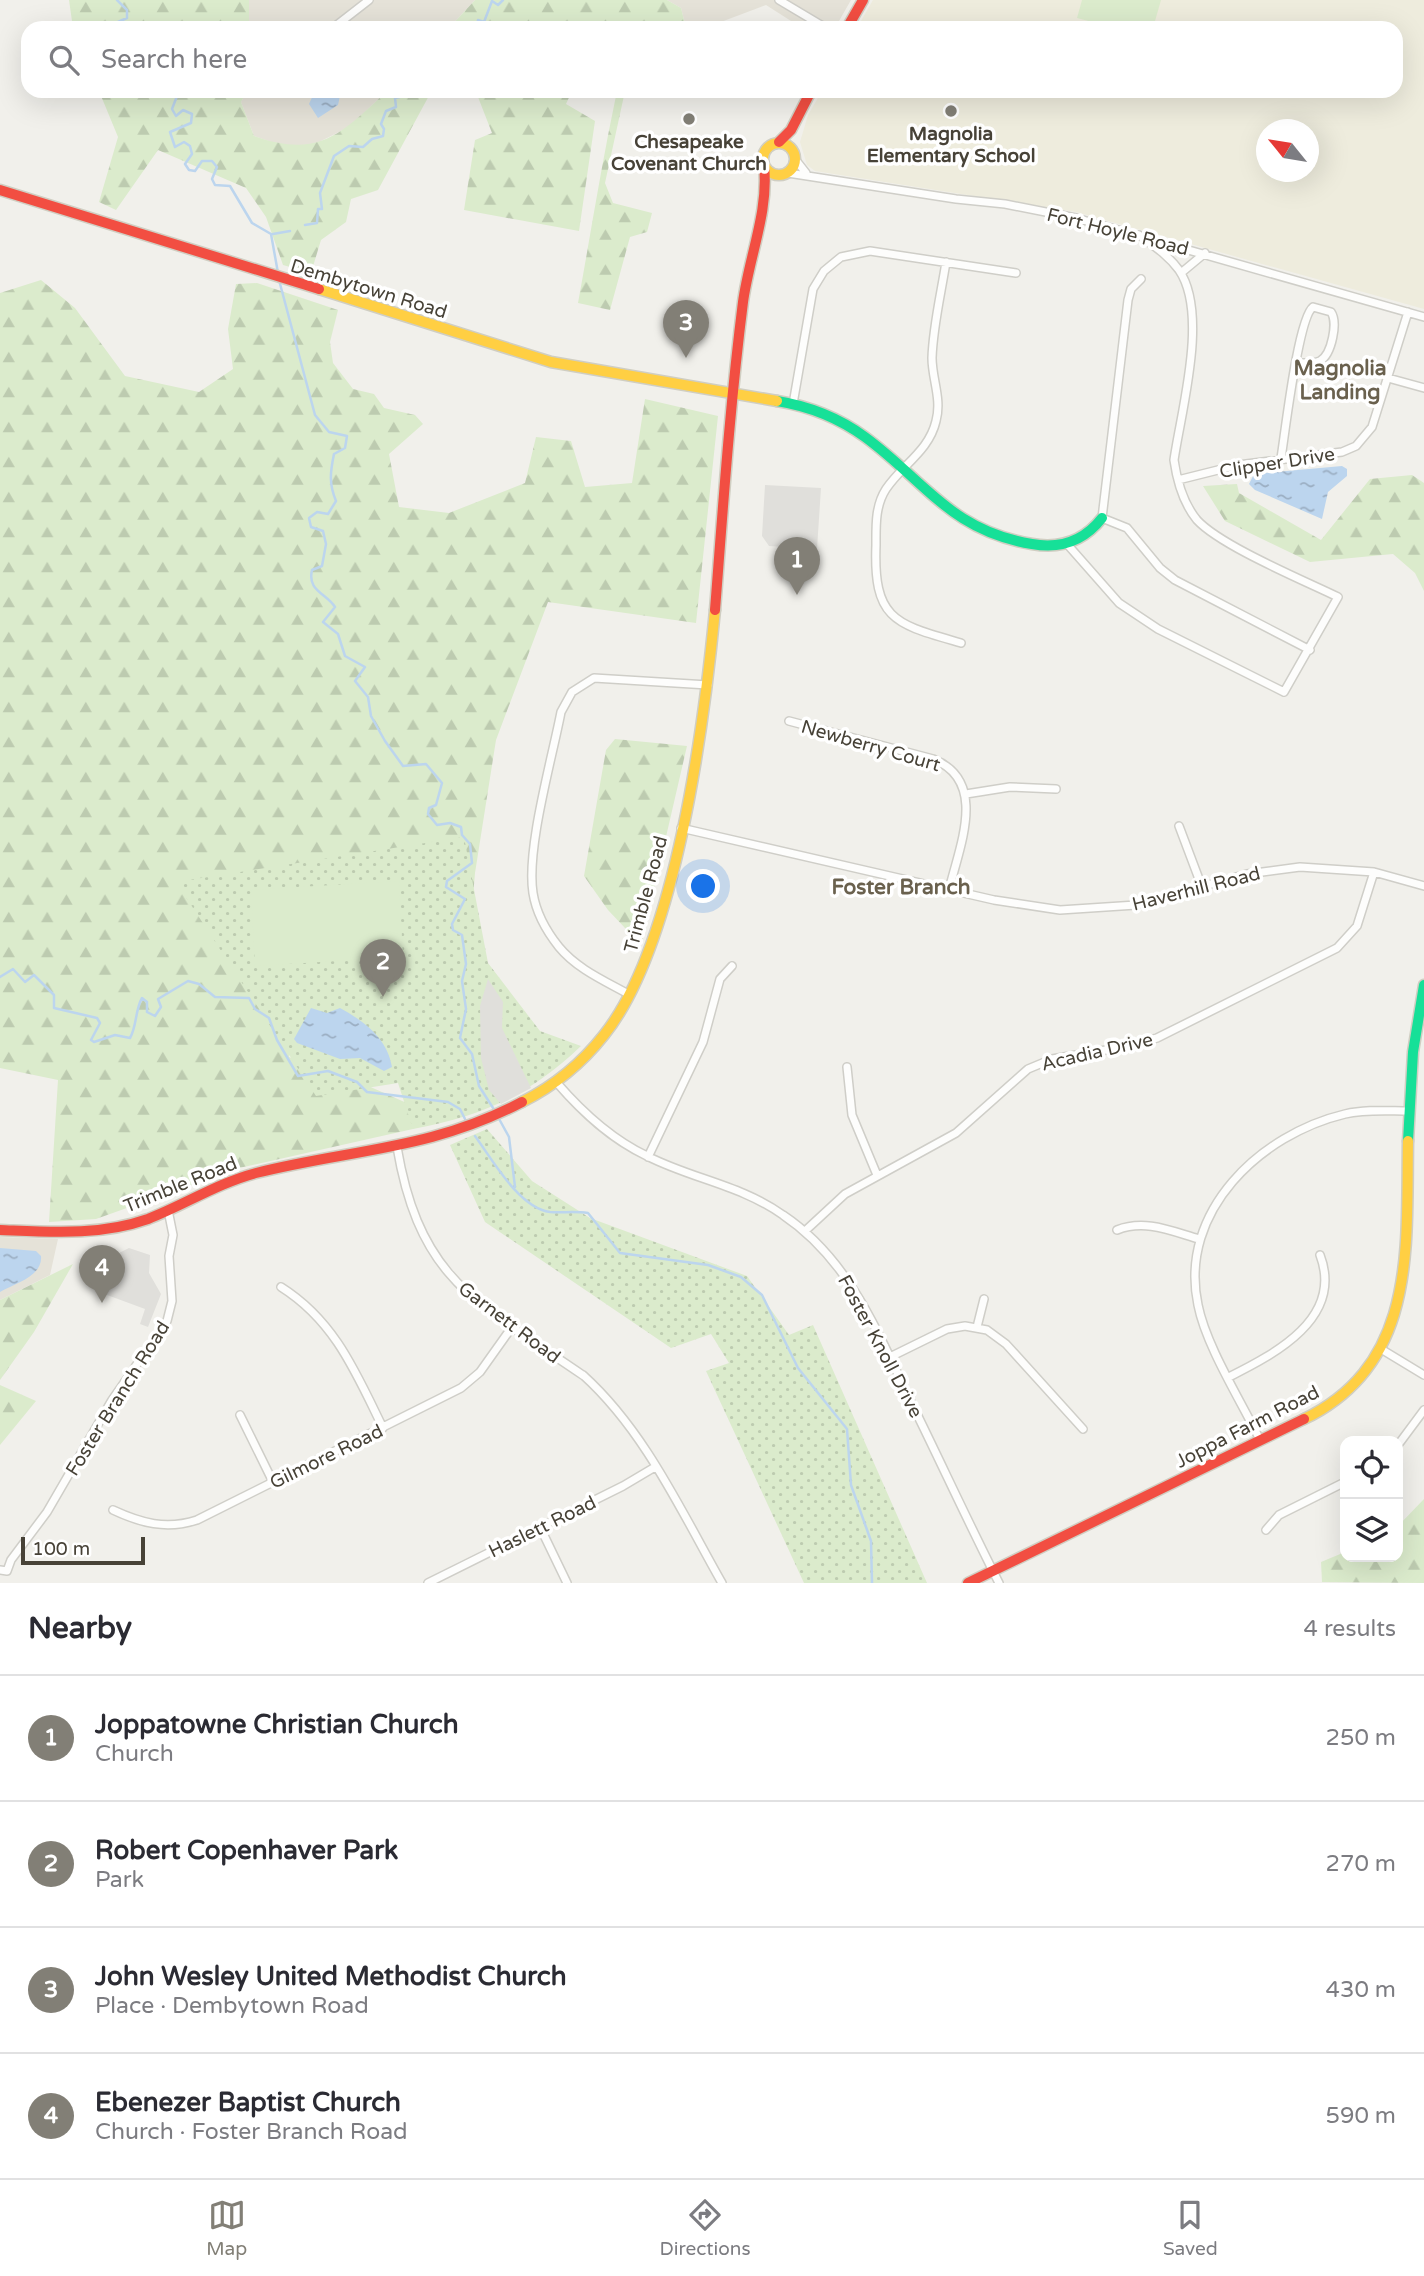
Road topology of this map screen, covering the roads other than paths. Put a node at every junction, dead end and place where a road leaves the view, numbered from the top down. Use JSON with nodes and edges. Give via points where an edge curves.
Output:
{"nodes":[{"id":1,"x":369,"y":0,"type":"edge"},
{"id":2,"x":779,"y":0,"type":"edge"},
{"id":3,"x":863,"y":0,"type":"edge"},
{"id":4,"x":342,"y":21,"type":"edge"},
{"id":5,"x":814,"y":21,"type":"edge"},
{"id":6,"x":850,"y":21,"type":"edge"},
{"id":7,"x":807,"y":98,"type":"edge"},
{"id":8,"x":791,"y":130,"type":"junction"},
{"id":9,"x":779,"y":142,"type":"junction"},
{"id":10,"x":794,"y":154,"type":"junction"},
{"id":11,"x":764,"y":166,"type":"junction"},
{"id":12,"x":806,"y":173,"type":"junction"},
{"id":13,"x":785,"y":174,"type":"junction"},
{"id":14,"x":0,"y":190,"type":"edge"},
{"id":15,"x":767,"y":192,"type":"junction"},
{"id":16,"x":1139,"y":235,"type":"junction"},
{"id":17,"x":1205,"y":253,"type":"junction"},
{"id":18,"x":946,"y":262,"type":"junction"},
{"id":19,"x":1016,"y":273,"type":"dead end"},
{"id":20,"x":1181,"y":273,"type":"junction"},
{"id":21,"x":1141,"y":279,"type":"dead end"},
{"id":22,"x":1408,"y":312,"type":"junction"},
{"id":23,"x":1424,"y":317,"type":"edge"},
{"id":24,"x":1297,"y":363,"type":"junction"},
{"id":25,"x":1388,"y":378,"type":"junction"},
{"id":26,"x":1424,"y":388,"type":"edge"},
{"id":27,"x":733,"y":395,"type":"junction"},
{"id":28,"x":793,"y":404,"type":"junction"},
{"id":29,"x":1281,"y":458,"type":"junction"},
{"id":30,"x":903,"y":470,"type":"junction"},
{"id":31,"x":1178,"y":480,"type":"junction"},
{"id":32,"x":1102,"y":518,"type":"junction"},
{"id":33,"x":1067,"y":544,"type":"junction"},
{"id":34,"x":961,"y":643,"type":"dead end"},
{"id":35,"x":1310,"y":650,"type":"junction"},
{"id":36,"x":708,"y":685,"type":"junction"},
{"id":37,"x":789,"y":721,"type":"dead end"},
{"id":38,"x":1056,"y":789,"type":"dead end"},
{"id":39,"x":967,"y":794,"type":"junction"},
{"id":40,"x":1179,"y":826,"type":"dead end"},
{"id":41,"x":681,"y":828,"type":"junction"},
{"id":42,"x":1374,"y":872,"type":"junction"},
{"id":43,"x":1424,"y":886,"type":"edge"},
{"id":44,"x":1202,"y":887,"type":"junction"},
{"id":45,"x":949,"y":890,"type":"junction"},
{"id":46,"x":732,"y":966,"type":"dead end"},
{"id":47,"x":1424,"y":985,"type":"edge"},
{"id":48,"x":630,"y":995,"type":"junction"},
{"id":49,"x":847,"y":1068,"type":"dead end"},
{"id":50,"x":557,"y":1083,"type":"junction"},
{"id":51,"x":1409,"y":1111,"type":"junction"},
{"id":52,"x":397,"y":1147,"type":"junction"},
{"id":53,"x":648,"y":1157,"type":"junction"},
{"id":54,"x":877,"y":1175,"type":"junction"},
{"id":55,"x":168,"y":1210,"type":"junction"},
{"id":56,"x":0,"y":1230,"type":"edge"},
{"id":57,"x":1117,"y":1230,"type":"dead end"},
{"id":58,"x":805,"y":1231,"type":"junction"},
{"id":59,"x":1199,"y":1239,"type":"junction"},
{"id":60,"x":1320,"y":1255,"type":"dead end"},
{"id":61,"x":281,"y":1287,"type":"dead end"},
{"id":62,"x":984,"y":1299,"type":"dead end"},
{"id":63,"x":512,"y":1327,"type":"junction"},
{"id":64,"x":977,"y":1327,"type":"junction"},
{"id":65,"x":1381,"y":1349,"type":"junction"},
{"id":66,"x":890,"y":1357,"type":"junction"},
{"id":67,"x":1424,"y":1375,"type":"edge"},
{"id":68,"x":1229,"y":1377,"type":"junction"},
{"id":69,"x":1424,"y":1410,"type":"edge"},
{"id":70,"x":240,"y":1415,"type":"dead end"},
{"id":71,"x":383,"y":1428,"type":"junction"},
{"id":72,"x":1083,"y":1429,"type":"dead end"},
{"id":73,"x":1403,"y":1438,"type":"edge"},
{"id":74,"x":1260,"y":1440,"type":"junction"},
{"id":75,"x":655,"y":1467,"type":"junction"},
{"id":76,"x":273,"y":1482,"type":"junction"},
{"id":77,"x":1340,"y":1484,"type":"edge"},
{"id":78,"x":113,"y":1510,"type":"dead end"},
{"id":79,"x":540,"y":1527,"type":"junction"},
{"id":80,"x":1266,"y":1530,"type":"dead end"},
{"id":81,"x":4,"y":1571,"type":"edge"},
{"id":82,"x":993,"y":1571,"type":"junction"},
{"id":83,"x":428,"y":1583,"type":"edge"},
{"id":84,"x":567,"y":1583,"type":"edge"},
{"id":85,"x":722,"y":1583,"type":"edge"},
{"id":86,"x":968,"y":1583,"type":"edge"},
{"id":87,"x":999,"y":1583,"type":"edge"}],
"edges":[{"from":1,"to":4,"type":"street"},
{"from":2,"to":5,"type":"street"},
{"from":3,"to":6,"type":"street"},
{"from":7,"to":8,"type":"street"},
{"from":8,"to":9,"type":"street"},
{"from":8,"to":10,"type":"street"},
{"from":9,"to":10,"type":"street"},
{"from":9,"to":11,"type":"street","via":[[765,150]]},
{"from":10,"to":12,"type":"street"},
{"from":10,"to":13,"type":"street"},
{"from":11,"to":13,"type":"street","via":[[772,174]]},
{"from":11,"to":15,"type":"street","name":"Trimble Road"},
{"from":12,"to":13,"type":"street","name":"Fort Hoyle Road"},
{"from":12,"to":16,"type":"street","name":"Fort Hoyle Road","via":[[846,183],[1018,206]]},
{"from":13,"to":15,"type":"street","name":"Trimble Road"},
{"from":14,"to":27,"type":"street","name":"Dembytown Road","via":[[551,362]]},
{"from":15,"to":27,"type":"street","name":"Trimble Road","via":[[747,276]]},
{"from":16,"to":17,"type":"street","name":"Fort Hoyle Road"},
{"from":16,"to":20,"type":"street"},
{"from":17,"to":20,"type":"street"},
{"from":17,"to":22,"type":"street","name":"Fort Hoyle Road"},
{"from":18,"to":19,"type":"street"},
{"from":18,"to":28,"type":"street","via":[[862,251],[830,265],[811,296]]},
{"from":18,"to":30,"type":"street","via":[[932,356],[937,418],[926,444]]},
{"from":20,"to":31,"type":"street","via":[[1192,309],[1193,332],[1174,460]]},
{"from":21,"to":32,"type":"street","via":[[1128,300]]},
{"from":22,"to":23,"type":"street","name":"Fort Hoyle Road"},
{"from":22,"to":25,"type":"street","name":"Clipper Drive"},
{"from":24,"to":24,"type":"street","via":[[1308,311],[1319,307],[1331,312],[1335,324],[1324,356],[1320,361]]},
{"from":24,"to":29,"type":"street"},
{"from":25,"to":26,"type":"street"},
{"from":25,"to":29,"type":"street","name":"Clipper Drive","via":[[1373,427],[1356,446],[1342,452]]},
{"from":27,"to":28,"type":"street","name":"Dembytown Road"},
{"from":27,"to":36,"type":"street","name":"Trimble Road"},
{"from":28,"to":30,"type":"street","name":"Dembytown Road","via":[[855,430]]},
{"from":29,"to":31,"type":"street","name":"Clipper Drive"},
{"from":30,"to":33,"type":"street","name":"Dembytown Road","via":[[943,508],[982,533],[1024,544]]},
{"from":30,"to":34,"type":"street","via":[[879,504],[876,584],[883,603],[898,621]]},
{"from":31,"to":35,"type":"street","via":[[1189,509],[1210,531],[1338,597]]},
{"from":32,"to":33,"type":"street","via":[[1088,534]]},
{"from":32,"to":35,"type":"street","via":[[1127,528],[1160,568],[1182,584]]},
{"from":33,"to":35,"type":"street","via":[[1119,603],[1158,629],[1284,692]]},
{"from":36,"to":41,"type":"street","name":"Trimble Road"},
{"from":36,"to":48,"type":"street","via":[[594,678],[572,692],[561,712],[533,859],[533,894],[538,912],[560,948],[589,972]]},
{"from":37,"to":39,"type":"street","name":"Newberry Court","via":[[941,762],[954,771]]},
{"from":38,"to":39,"type":"street","via":[[1010,787]]},
{"from":39,"to":45,"type":"street"},
{"from":40,"to":44,"type":"street"},
{"from":41,"to":45,"type":"street","name":"Haverhill Road"},
{"from":41,"to":48,"type":"street","name":"Trimble Road","via":[[657,930]]},
{"from":42,"to":43,"type":"street","name":"Haverhill Road"},
{"from":42,"to":44,"type":"street","name":"Haverhill Road","via":[[1274,869]]},
{"from":42,"to":54,"type":"street","name":"Acadia Drive","via":[[1357,926],[1337,948],[1157,1038],[1035,1066],[1017,1076],[956,1133]]},
{"from":44,"to":45,"type":"street","name":"Haverhill Road","via":[[1136,905],[1074,910],[1017,905]]},
{"from":46,"to":53,"type":"street","via":[[720,979],[703,1042]]},
{"from":47,"to":51,"type":"street","name":"Joppa Farm Road"},
{"from":48,"to":50,"type":"street","name":"Trimble Road","via":[[600,1040]]},
{"from":49,"to":54,"type":"street","via":[[854,1124]]},
{"from":50,"to":52,"type":"street","name":"Trimble Road","via":[[451,1133]]},
{"from":50,"to":53,"type":"street","name":"Foster Knoll Drive","via":[[598,1125]]},
{"from":51,"to":59,"type":"street","via":[[1349,1113],[1284,1139],[1233,1181]]},
{"from":51,"to":65,"type":"street","name":"Joppa Farm Road","via":[[1408,1268],[1397,1314]]},
{"from":52,"to":55,"type":"street","name":"Trimble Road","via":[[254,1174]]},
{"from":52,"to":63,"type":"street","name":"Garnett Road","via":[[408,1203],[428,1246],[464,1290]]},
{"from":53,"to":58,"type":"street","name":"Foster Knoll Drive","via":[[745,1192]]},
{"from":54,"to":58,"type":"street","name":"Acadia Drive","via":[[845,1194]]},
{"from":55,"to":56,"type":"street","name":"Trimble Road","via":[[131,1224],[90,1231]]},
{"from":55,"to":81,"type":"street","name":"Foster Branch Road","via":[[173,1235],[169,1256],[172,1301],[167,1321],[112,1400],[47,1512]]},
{"from":57,"to":59,"type":"street","via":[[1152,1225]]},
{"from":58,"to":66,"type":"street","name":"Foster Knoll Drive","via":[[849,1281]]},
{"from":59,"to":68,"type":"street","via":[[1197,1302]]},
{"from":60,"to":68,"type":"street","via":[[1326,1283],[1309,1322],[1278,1352]]},
{"from":61,"to":71,"type":"street","via":[[316,1313],[336,1337]]},
{"from":62,"to":64,"type":"street"},
{"from":63,"to":71,"type":"street","name":"Gilmore Road","via":[[471,1381]]},
{"from":63,"to":75,"type":"street","name":"Garnett Road","via":[[583,1375],[627,1420]]},
{"from":64,"to":66,"type":"street","via":[[947,1329]]},
{"from":64,"to":72,"type":"street","via":[[998,1336]]},
{"from":65,"to":67,"type":"street"},
{"from":65,"to":74,"type":"street","name":"Joppa Farm Road","via":[[1335,1400]]},
{"from":66,"to":82,"type":"street","name":"Foster Knoll Drive"},
{"from":68,"to":74,"type":"street"},
{"from":69,"to":73,"type":"street"},
{"from":70,"to":76,"type":"street"},
{"from":71,"to":76,"type":"street","name":"Gilmore Road"},
{"from":74,"to":82,"type":"street","name":"Joppa Farm Road"},
{"from":75,"to":79,"type":"street","name":"Haslett Road"},
{"from":75,"to":85,"type":"street","name":"Garnett Road"},
{"from":76,"to":78,"type":"street","name":"Gilmore Road","via":[[187,1523],[145,1523]]},
{"from":77,"to":80,"type":"street","via":[[1279,1515]]},
{"from":79,"to":83,"type":"street","name":"Haslett Road"},
{"from":79,"to":84,"type":"street"},
{"from":82,"to":86,"type":"street","name":"Joppa Farm Road"},
{"from":82,"to":87,"type":"street","name":"Foster Knoll Drive"}]}
